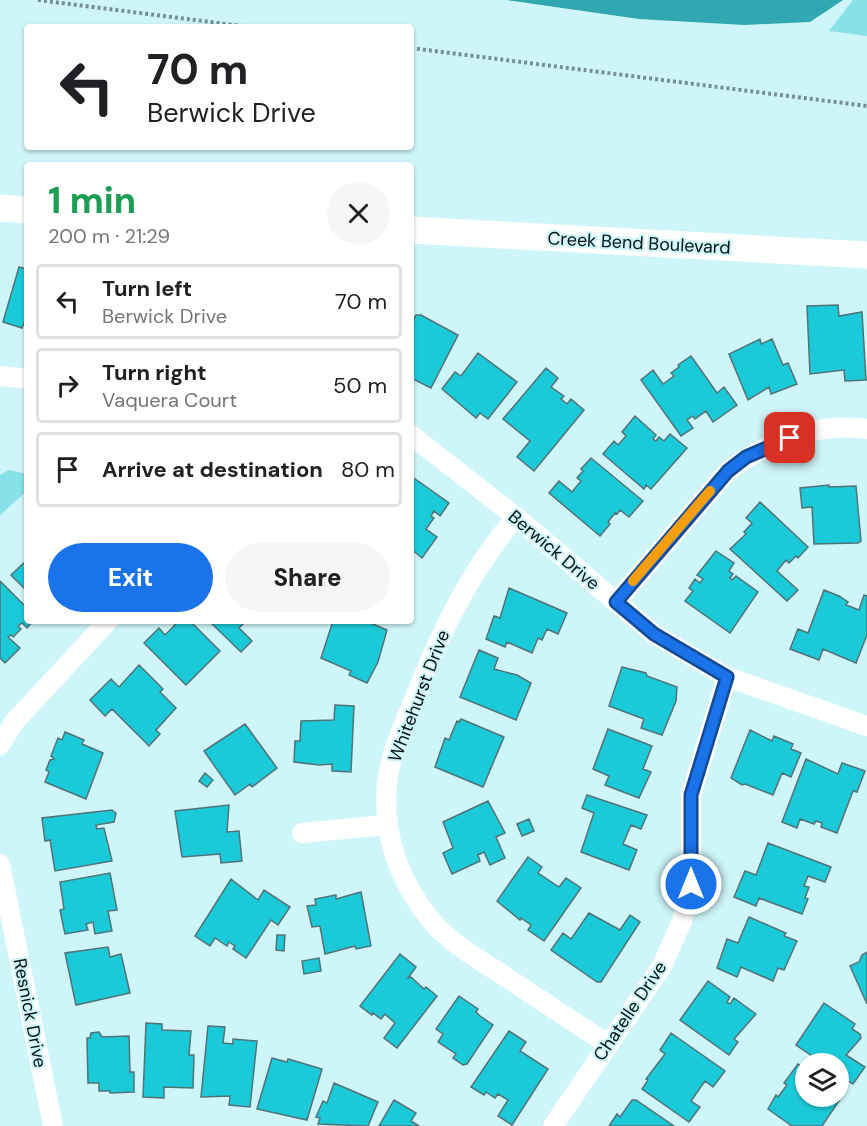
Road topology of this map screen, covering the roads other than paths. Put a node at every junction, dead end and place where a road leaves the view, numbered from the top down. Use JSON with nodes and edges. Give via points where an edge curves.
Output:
{"nodes":[{"id":1,"x":0,"y":208,"type":"edge"},
{"id":2,"x":24,"y":210,"type":"edge"},
{"id":3,"x":414,"y":230,"type":"edge"},
{"id":4,"x":867,"y":255,"type":"edge"},
{"id":5,"x":0,"y":376,"type":"edge"},
{"id":6,"x":24,"y":378,"type":"edge"},
{"id":7,"x":867,"y":429,"type":"edge"},
{"id":8,"x":414,"y":437,"type":"edge"},
{"id":9,"x":516,"y":517,"type":"junction"},
{"id":10,"x":616,"y":602,"type":"junction"},
{"id":11,"x":105,"y":624,"type":"edge"},
{"id":12,"x":727,"y":677,"type":"junction"},
{"id":13,"x":867,"y":726,"type":"edge"},
{"id":14,"x":0,"y":745,"type":"edge"},
{"id":15,"x":386,"y":825,"type":"junction"},
{"id":16,"x":302,"y":833,"type":"dead end"},
{"id":17,"x":0,"y":864,"type":"edge"},
{"id":18,"x":608,"y":1044,"type":"junction"},
{"id":19,"x":53,"y":1126,"type":"edge"},
{"id":20,"x":553,"y":1126,"type":"edge"}],
"edges":[{"from":1,"to":2,"type":"street"},
{"from":3,"to":4,"type":"street","name":"Creek Bend Boulevard"},
{"from":5,"to":6,"type":"street"},
{"from":7,"to":10,"type":"street","via":[[841,425],[809,432],[746,457],[728,471]]},
{"from":8,"to":9,"type":"street","name":"Berwick Drive"},
{"from":9,"to":10,"type":"street","name":"Berwick Drive"},
{"from":9,"to":15,"type":"street","name":"Whitehurst Drive","via":[[476,570],[431,659],[397,744],[387,783]]},
{"from":10,"to":12,"type":"street","name":"Berwick Drive","via":[[654,634]]},
{"from":11,"to":14,"type":"street","via":[[15,720]]},
{"from":12,"to":13,"type":"street","name":"Berwick Drive"},
{"from":12,"to":18,"type":"street","name":"Chatelle Drive","via":[[691,795],[691,884],[682,921],[662,966]]},
{"from":15,"to":16,"type":"street"},
{"from":15,"to":18,"type":"street","name":"Whitehurst Drive","via":[[410,891],[437,927]]},
{"from":17,"to":19,"type":"street","name":"Resnick Drive"},
{"from":18,"to":20,"type":"street","name":"Chatelle Drive"}]}
